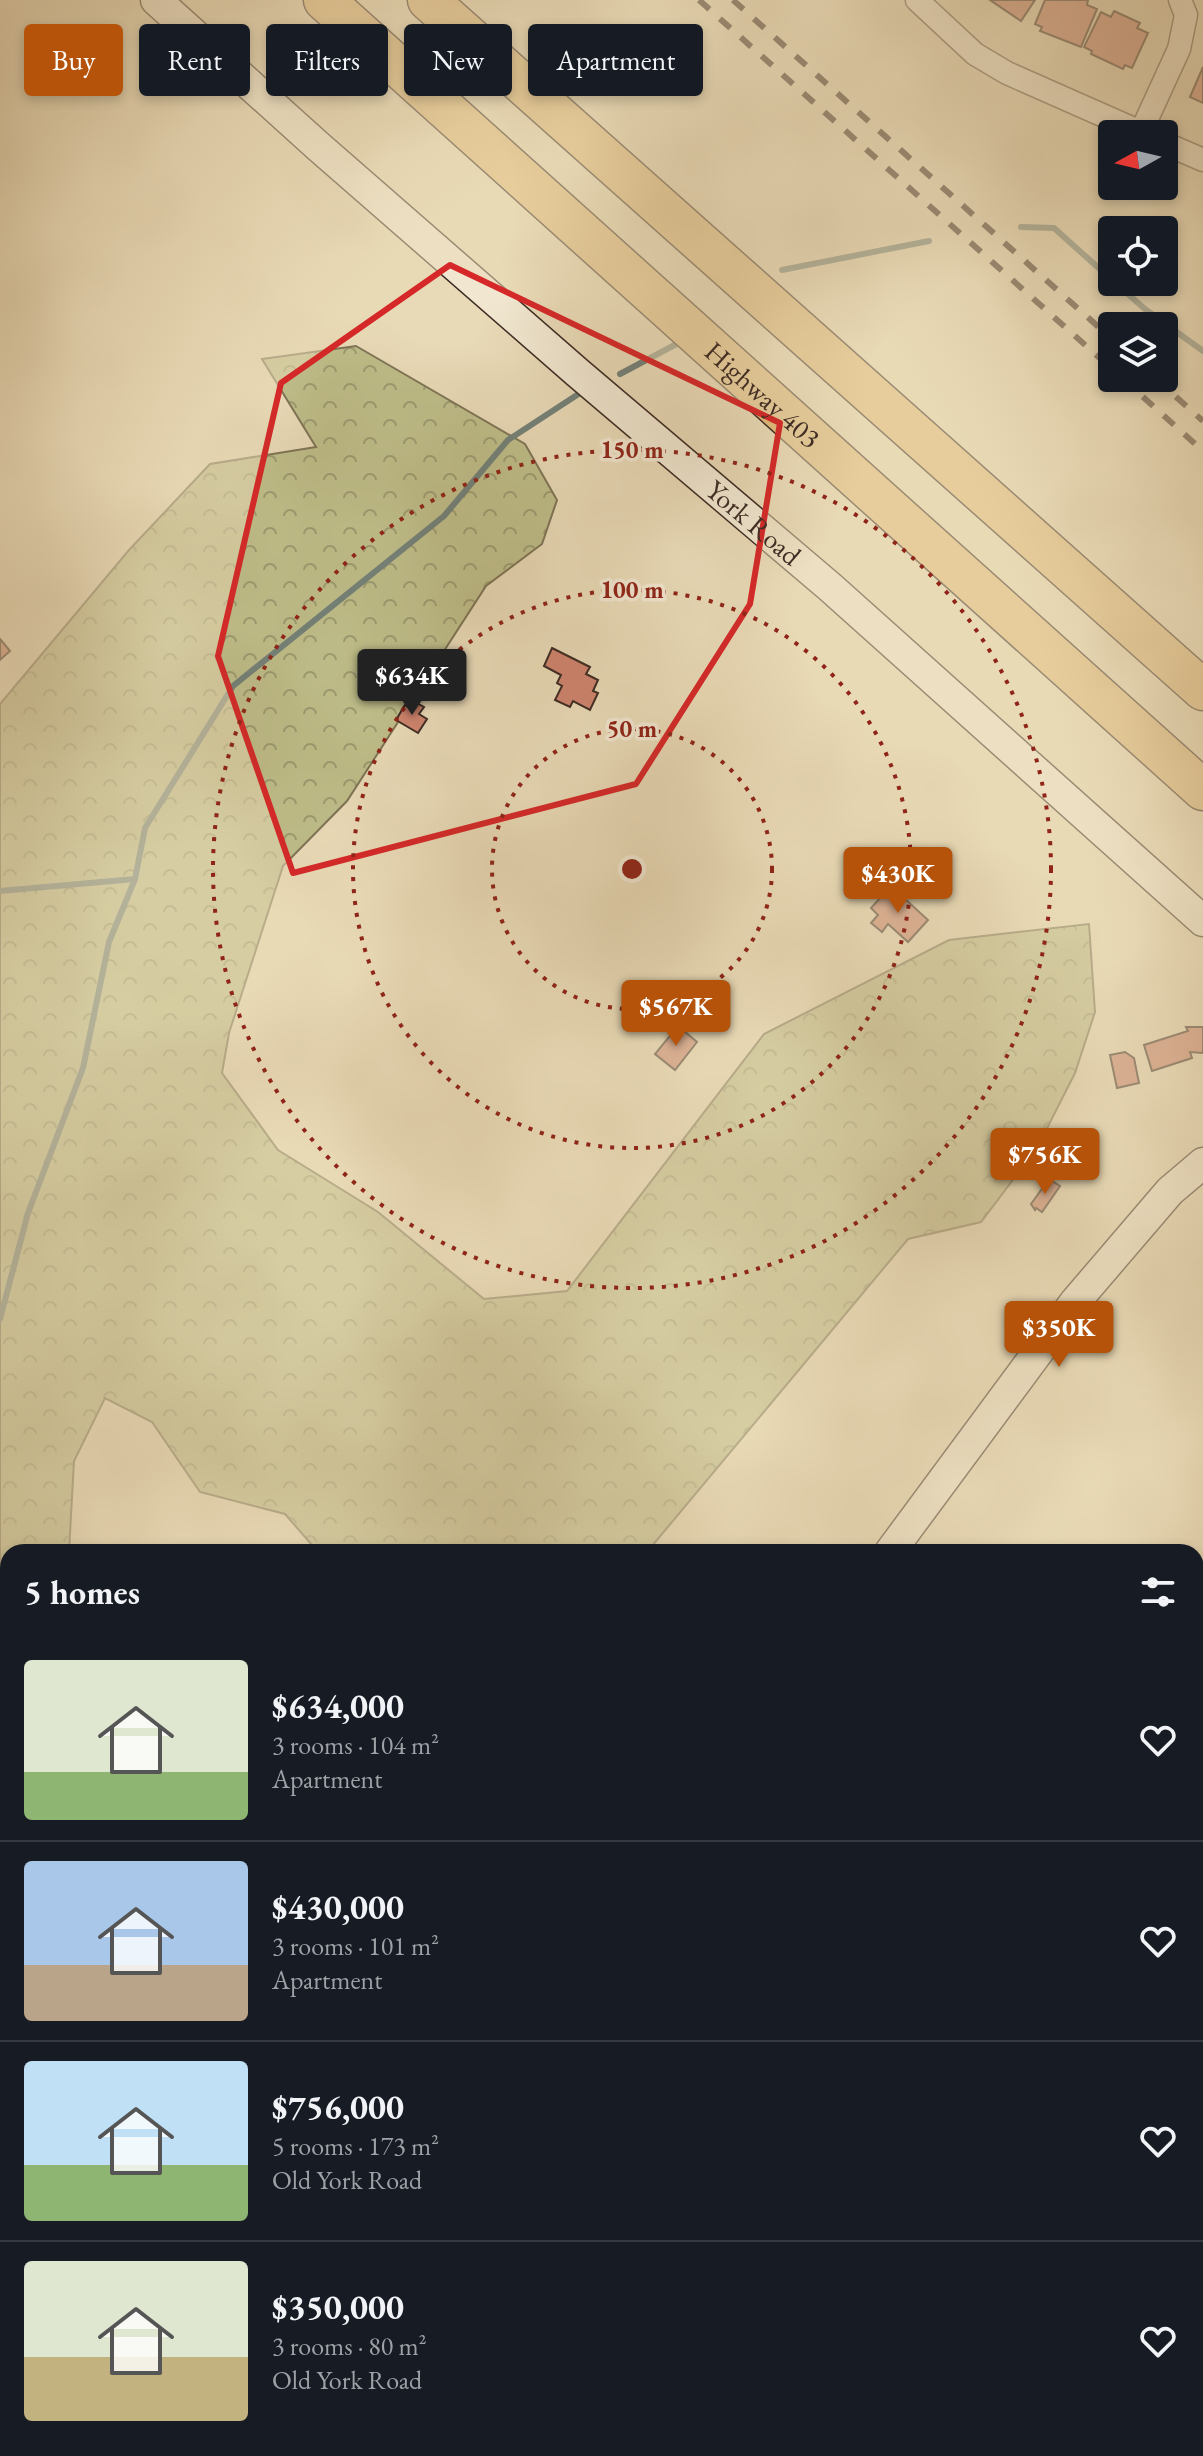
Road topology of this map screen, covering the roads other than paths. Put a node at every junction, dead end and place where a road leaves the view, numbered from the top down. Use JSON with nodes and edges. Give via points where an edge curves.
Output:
{"nodes":[{"id":1,"x":156,"y":0,"type":"edge"},
{"id":2,"x":324,"y":0,"type":"edge"},
{"id":3,"x":428,"y":0,"type":"edge"},
{"id":4,"x":917,"y":0,"type":"edge"},
{"id":5,"x":1180,"y":0,"type":"edge"},
{"id":6,"x":1114,"y":120,"type":"edge"},
{"id":7,"x":1149,"y":120,"type":"edge"},
{"id":8,"x":1178,"y":149,"type":"edge"},
{"id":9,"x":1203,"y":160,"type":"edge"},
{"id":10,"x":1203,"y":690,"type":"edge"},
{"id":11,"x":1203,"y":790,"type":"edge"},
{"id":12,"x":1203,"y":921,"type":"edge"},
{"id":13,"x":1203,"y":1163,"type":"edge"},
{"id":14,"x":896,"y":1544,"type":"edge"}],
"edges":[{"from":1,"to":12,"type":"street","name":"York Road","via":[[554,353],[830,587]]},
{"from":2,"to":11,"type":"highway","name":"Highway 403"},
{"from":3,"to":10,"type":"highway"},
{"from":4,"to":6,"type":"street","via":[[975,54]]},
{"from":5,"to":7,"type":"street","via":[[1186,15],[1179,49]]},
{"from":8,"to":9,"type":"street"},
{"from":13,"to":14,"type":"street","via":[[1170,1191],[1075,1302]]}]}
